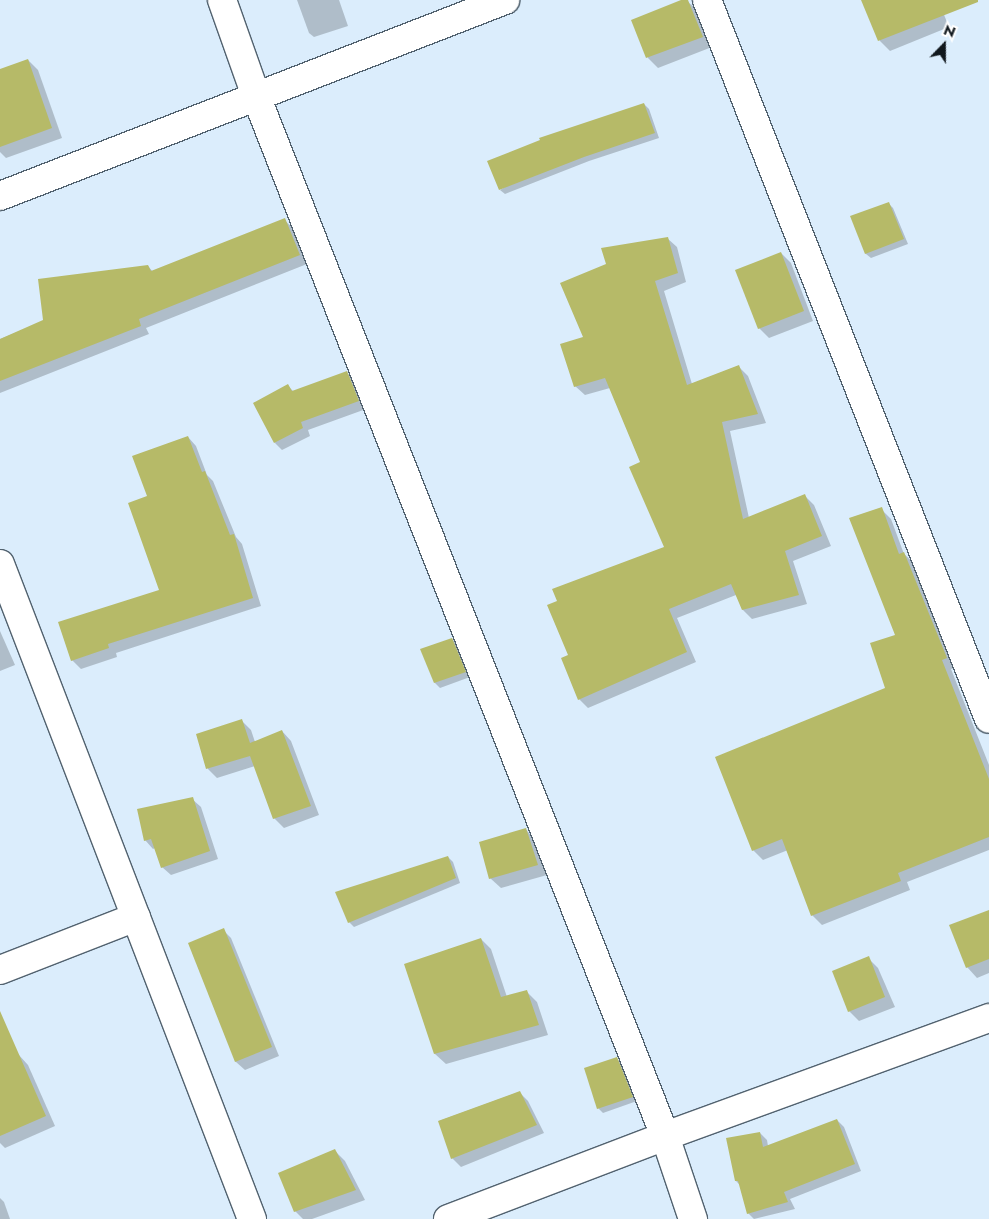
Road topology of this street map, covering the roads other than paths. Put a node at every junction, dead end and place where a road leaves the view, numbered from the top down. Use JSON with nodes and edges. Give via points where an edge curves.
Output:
{"nodes":[{"id":1,"x":222,"y":0,"type":"edge"},
{"id":2,"x":505,"y":0,"type":"edge"},
{"id":3,"x":707,"y":0,"type":"edge"},
{"id":4,"x":256,"y":96,"type":"junction"},
{"id":5,"x":0,"y":196,"type":"edge"},
{"id":6,"x":2,"y":577,"type":"edge"},
{"id":7,"x":989,"y":719,"type":"edge"},
{"id":8,"x":136,"y":917,"type":"junction"},
{"id":9,"x":0,"y":970,"type":"edge"},
{"id":10,"x":989,"y":1018,"type":"edge"},
{"id":11,"x":665,"y":1136,"type":"junction"},
{"id":12,"x":252,"y":1219,"type":"edge"},
{"id":13,"x":448,"y":1219,"type":"edge"},
{"id":14,"x":693,"y":1219,"type":"edge"}],
"edges":[{"from":1,"to":4,"type":"street"},
{"from":2,"to":4,"type":"street"},
{"from":3,"to":7,"type":"street"},
{"from":4,"to":5,"type":"street"},
{"from":4,"to":11,"type":"street"},
{"from":6,"to":8,"type":"street"},
{"from":8,"to":9,"type":"street"},
{"from":8,"to":12,"type":"street"},
{"from":10,"to":11,"type":"street"},
{"from":11,"to":13,"type":"street"},
{"from":11,"to":14,"type":"street"}]}
